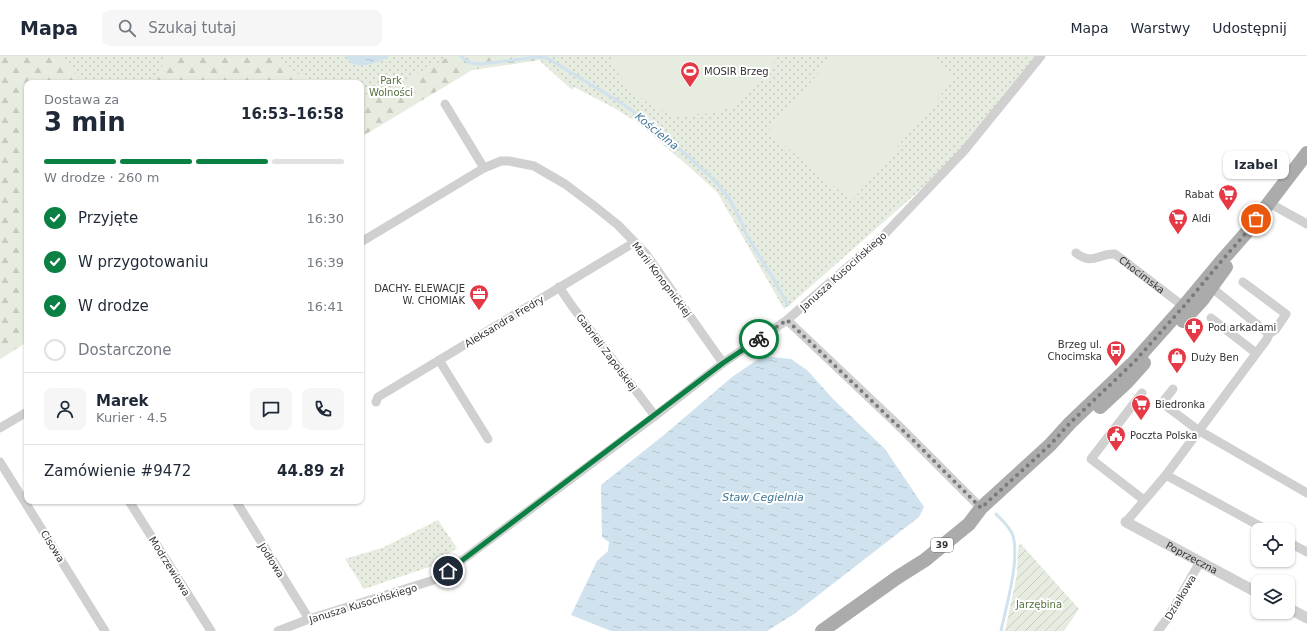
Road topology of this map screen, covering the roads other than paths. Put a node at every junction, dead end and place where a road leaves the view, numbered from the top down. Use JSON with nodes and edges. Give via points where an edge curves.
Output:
{"nodes":[{"id":1,"x":1041,"y":56,"type":"edge"},
{"id":2,"x":445,"y":104,"type":"dead end"},
{"id":3,"x":1307,"y":153,"type":"edge"},
{"id":4,"x":484,"y":168,"type":"junction"},
{"id":5,"x":1269,"y":202,"type":"junction"},
{"id":6,"x":1307,"y":224,"type":"edge"},
{"id":7,"x":1246,"y":233,"type":"junction"},
{"id":8,"x":364,"y":240,"type":"edge"},
{"id":9,"x":634,"y":242,"type":"junction"},
{"id":10,"x":1076,"y":253,"type":"dead end"},
{"id":11,"x":1243,"y":282,"type":"dead end"},
{"id":12,"x":560,"y":287,"type":"junction"},
{"id":13,"x":1212,"y":288,"type":"junction"},
{"id":14,"x":1187,"y":309,"type":"junction"},
{"id":15,"x":1211,"y":318,"type":"dead end"},
{"id":16,"x":787,"y":320,"type":"junction"},
{"id":17,"x":1269,"y":334,"type":"junction"},
{"id":18,"x":1256,"y":353,"type":"junction"},
{"id":19,"x":439,"y":360,"type":"junction"},
{"id":20,"x":723,"y":363,"type":"junction"},
{"id":21,"x":1173,"y":389,"type":"dead end"},
{"id":22,"x":1142,"y":393,"type":"dead end"},
{"id":23,"x":376,"y":402,"type":"dead end"},
{"id":24,"x":24,"y":414,"type":"edge"},
{"id":25,"x":655,"y":416,"type":"junction"},
{"id":26,"x":0,"y":428,"type":"edge"},
{"id":27,"x":1198,"y":430,"type":"junction"},
{"id":28,"x":488,"y":439,"type":"dead end"},
{"id":29,"x":0,"y":462,"type":"edge"},
{"id":30,"x":1166,"y":475,"type":"junction"},
{"id":31,"x":1307,"y":493,"type":"edge"},
{"id":32,"x":1144,"y":500,"type":"junction"},
{"id":33,"x":24,"y":501,"type":"edge"},
{"id":34,"x":26,"y":504,"type":"edge"},
{"id":35,"x":131,"y":504,"type":"edge"},
{"id":36,"x":238,"y":504,"type":"edge"},
{"id":37,"x":981,"y":508,"type":"junction"},
{"id":38,"x":1126,"y":522,"type":"joint"},
{"id":39,"x":1253,"y":523,"type":"edge"},
{"id":40,"x":1295,"y":546,"type":"edge"},
{"id":41,"x":1307,"y":552,"type":"edge"},
{"id":42,"x":1200,"y":562,"type":"junction"},
{"id":43,"x":1251,"y":588,"type":"edge"},
{"id":44,"x":1295,"y":612,"type":"edge"},
{"id":45,"x":1307,"y":618,"type":"edge"},
{"id":46,"x":309,"y":619,"type":"junction"},
{"id":47,"x":105,"y":631,"type":"edge"},
{"id":48,"x":211,"y":631,"type":"edge"},
{"id":49,"x":278,"y":631,"type":"edge"},
{"id":50,"x":822,"y":631,"type":"edge"},
{"id":51,"x":1158,"y":631,"type":"edge"}],
"edges":[{"from":1,"to":16,"type":"street","name":"Janusza Kusocińskiego","via":[[964,151],[886,232]]},
{"from":2,"to":4,"type":"street"},
{"from":3,"to":5,"type":"main road","number":"39"},
{"from":4,"to":8,"type":"street","name":"Marii Konopnickiej"},
{"from":4,"to":9,"type":"street","name":"Marii Konopnickiej","via":[[509,160],[534,166],[565,184],[593,205]]},
{"from":5,"to":6,"type":"street"},
{"from":5,"to":7,"type":"main road","number":"39"},
{"from":7,"to":13,"type":"main road","number":"39"},
{"from":7,"to":14,"type":"main road","number":"39","via":[[1224,258]]},
{"from":9,"to":12,"type":"street","name":"Aleksandra Fredry"},
{"from":9,"to":20,"type":"street","name":"Marii Konopnickiej","via":[[646,254]]},
{"from":10,"to":14,"type":"street","name":"Chocimska","via":[[1083,258],[1094,259],[1115,254]]},
{"from":11,"to":17,"type":"street","via":[[1286,314],[1276,329]]},
{"from":12,"to":19,"type":"street","name":"Aleksandra Fredry"},
{"from":12,"to":25,"type":"street","name":"Gabrieli Zapolskiej"},
{"from":13,"to":14,"type":"main road","number":"39","via":[[1204,299]]},
{"from":13,"to":17,"type":"street"},
{"from":14,"to":37,"type":"main road","number":"39","via":[[1127,382],[1076,427],[1050,445]]},
{"from":15,"to":18,"type":"street"},
{"from":16,"to":20,"type":"street","name":"Janusza Kusocińskiego"},
{"from":16,"to":37,"type":"street"},
{"from":17,"to":18,"type":"street"},
{"from":18,"to":27,"type":"street"},
{"from":19,"to":23,"type":"street","name":"Aleksandra Fredry","via":[[378,396]]},
{"from":19,"to":28,"type":"street"},
{"from":20,"to":25,"type":"street","name":"Janusza Kusocińskiego"},
{"from":21,"to":27,"type":"street","via":[[1162,403]]},
{"from":22,"to":32,"type":"street","via":[[1091,458]]},
{"from":24,"to":26,"type":"street"},
{"from":25,"to":46,"type":"street","name":"Janusza Kusocińskiego","via":[[437,579]]},
{"from":27,"to":30,"type":"street"},
{"from":27,"to":31,"type":"street"},
{"from":29,"to":33,"type":"street","name":"Cisowa"},
{"from":30,"to":32,"type":"street"},
{"from":30,"to":39,"type":"street"},
{"from":32,"to":38,"type":"street"},
{"from":34,"to":47,"type":"street","name":"Cisowa"},
{"from":35,"to":48,"type":"street","name":"Modrzewiowa"},
{"from":36,"to":46,"type":"street","name":"Jodłowa"},
{"from":37,"to":50,"type":"main road","number":"39","via":[[963,517],[921,553],[898,577]]},
{"from":38,"to":42,"type":"street","name":"Poprzeczna"},
{"from":40,"to":41,"type":"street"},
{"from":42,"to":43,"type":"street","name":"Poprzeczna"},
{"from":42,"to":51,"type":"street","name":"Działkowa"},
{"from":44,"to":45,"type":"street"},
{"from":46,"to":49,"type":"street","name":"Janusza Kusocińskiego"}]}
